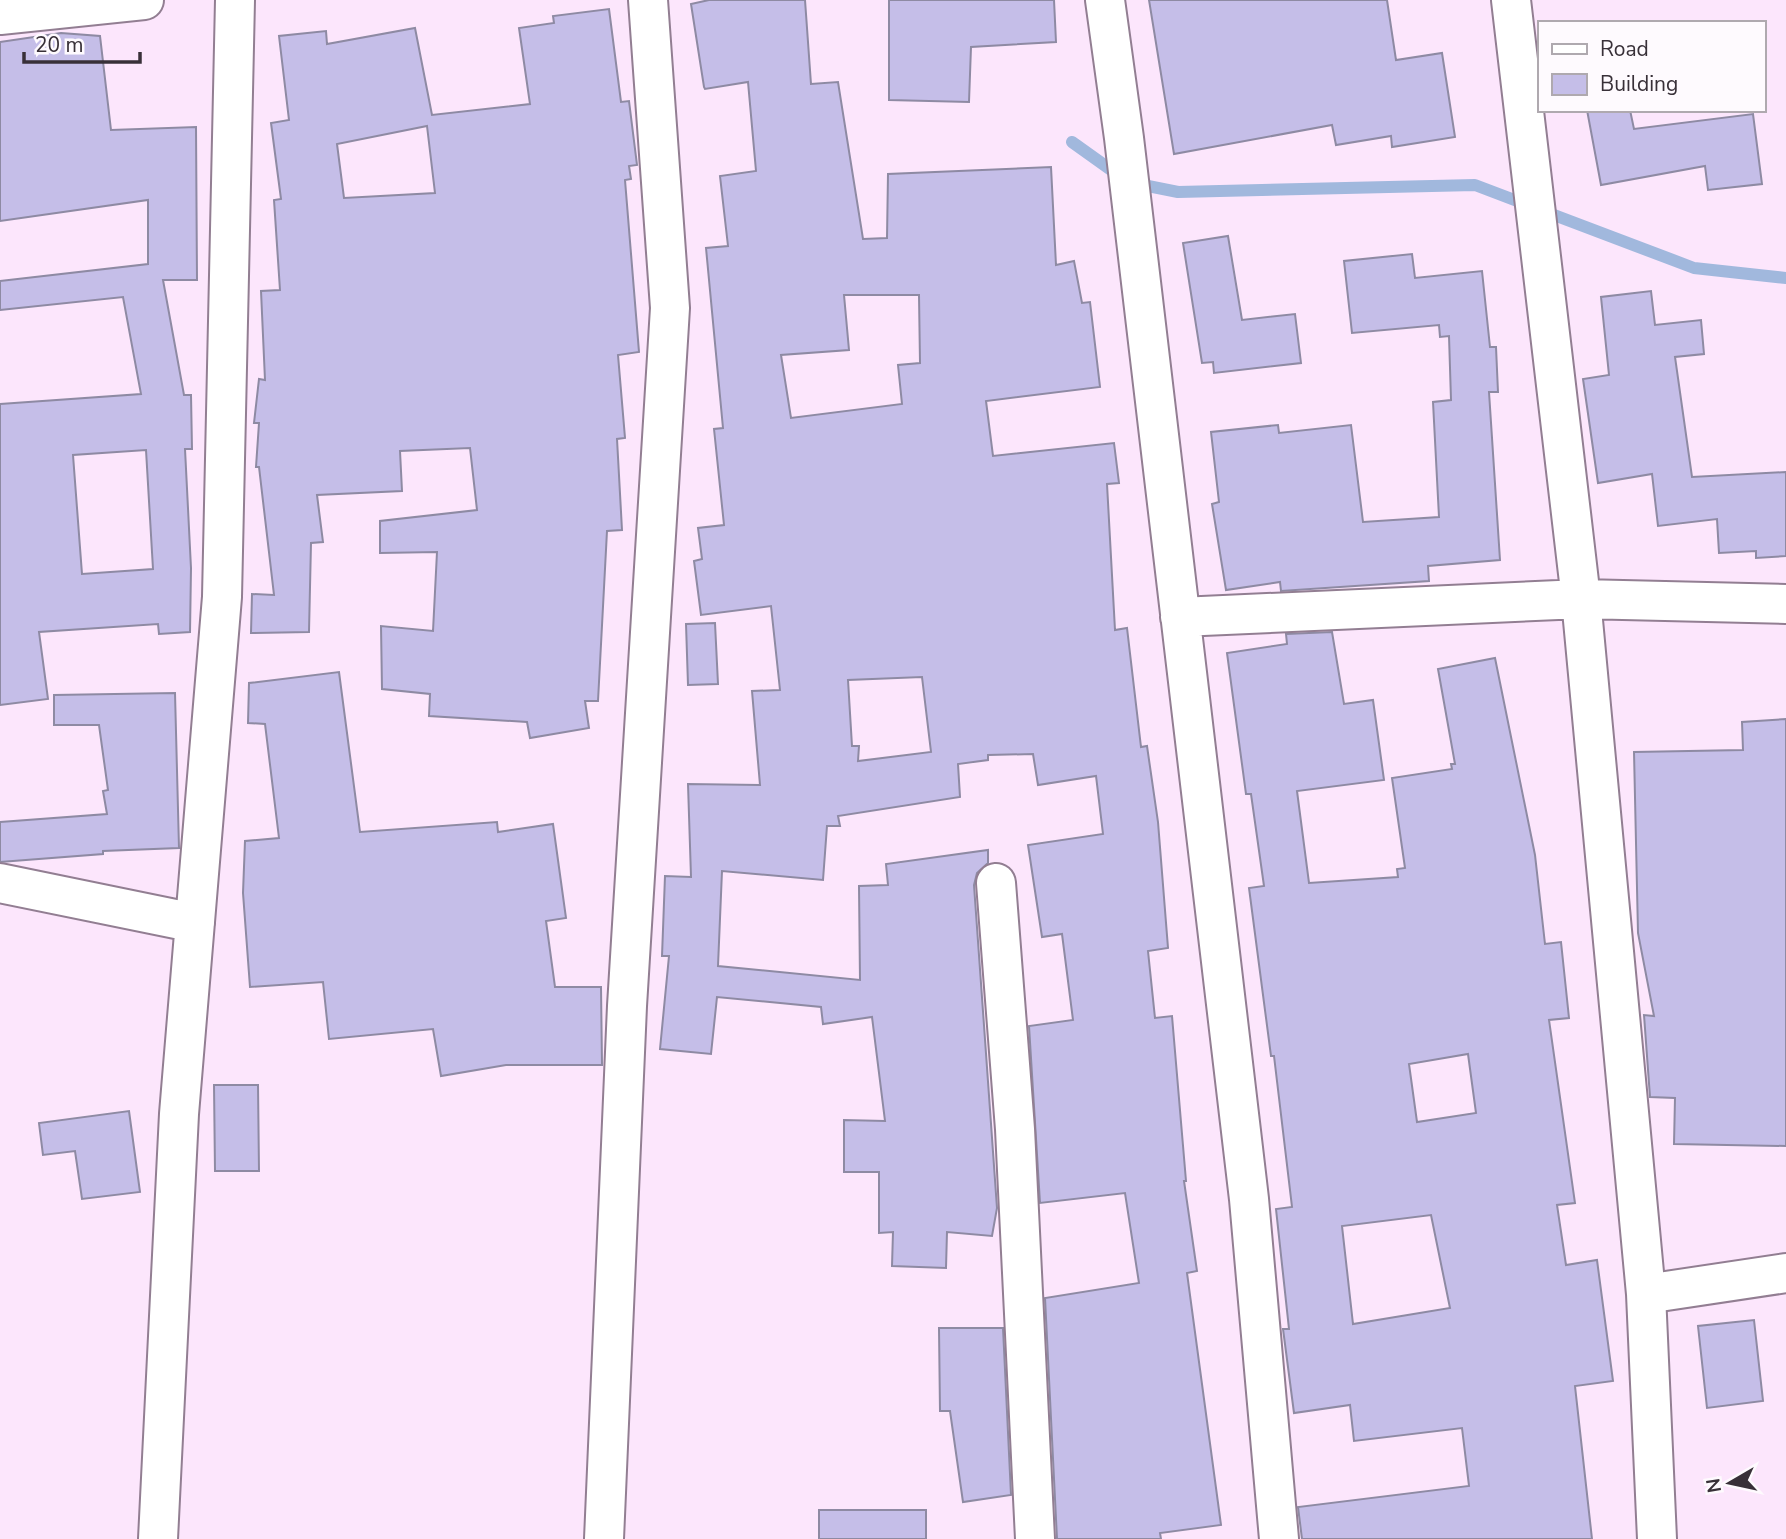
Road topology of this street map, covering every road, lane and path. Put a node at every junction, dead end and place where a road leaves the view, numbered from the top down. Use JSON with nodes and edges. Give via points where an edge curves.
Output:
{"nodes":[{"id":1,"x":144,"y":0,"type":"edge"},
{"id":2,"x":235,"y":0,"type":"edge"},
{"id":3,"x":648,"y":0,"type":"edge"},
{"id":4,"x":1105,"y":0,"type":"edge"},
{"id":5,"x":1511,"y":0,"type":"edge"},
{"id":6,"x":71,"y":4,"type":"edge"},
{"id":7,"x":0,"y":15,"type":"edge"},
{"id":8,"x":1581,"y":599,"type":"junction"},
{"id":9,"x":1786,"y":604,"type":"edge"},
{"id":10,"x":1180,"y":617,"type":"junction"},
{"id":11,"x":0,"y":883,"type":"edge"},
{"id":12,"x":996,"y":883,"type":"dead end"},
{"id":13,"x":195,"y":923,"type":"junction"},
{"id":14,"x":1786,"y":1273,"type":"edge"},
{"id":15,"x":1646,"y":1294,"type":"junction"},
{"id":16,"x":158,"y":1539,"type":"edge"},
{"id":17,"x":604,"y":1539,"type":"edge"},
{"id":18,"x":1035,"y":1539,"type":"edge"},
{"id":19,"x":1279,"y":1539,"type":"edge"},
{"id":20,"x":1657,"y":1539,"type":"edge"}],
"edges":[{"from":1,"to":6,"type":"street"},
{"from":2,"to":13,"type":"street","via":[[222,597]]},
{"from":3,"to":17,"type":"street","via":[[670,308],[627,1006]]},
{"from":4,"to":10,"type":"street"},
{"from":5,"to":8,"type":"street"},
{"from":6,"to":7,"type":"street"},
{"from":8,"to":9,"type":"street"},
{"from":8,"to":10,"type":"street"},
{"from":8,"to":15,"type":"street"},
{"from":10,"to":19,"type":"street","via":[[1249,1199]]},
{"from":11,"to":13,"type":"street"},
{"from":12,"to":18,"type":"street","via":[[1015,1129]]},
{"from":13,"to":16,"type":"street","via":[[179,1114]]},
{"from":14,"to":15,"type":"street"},
{"from":15,"to":20,"type":"street"}]}
